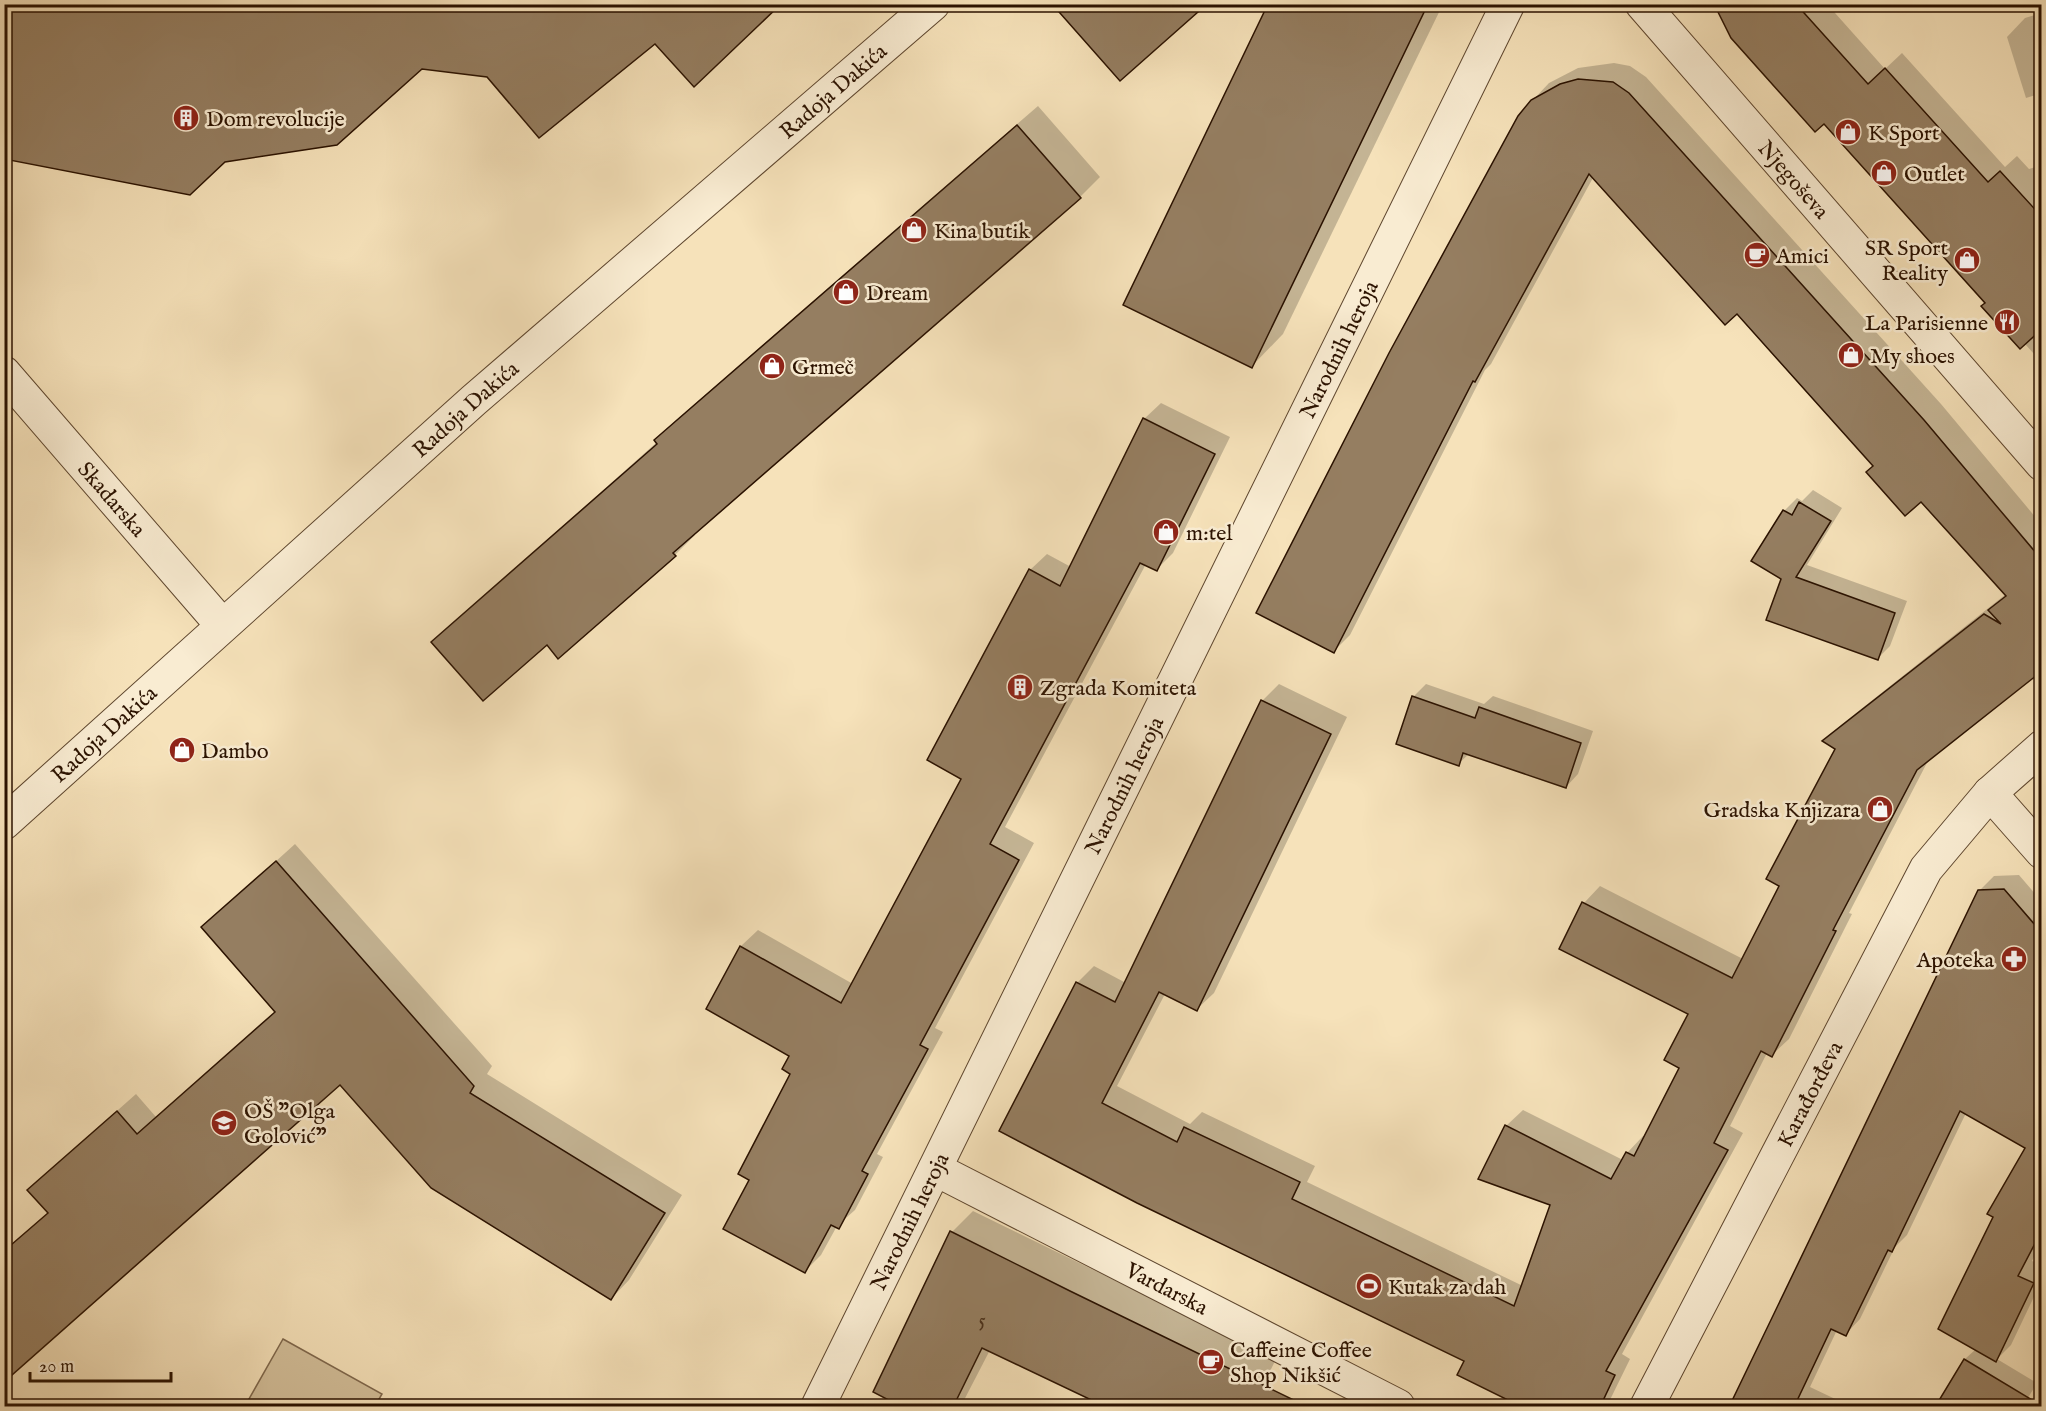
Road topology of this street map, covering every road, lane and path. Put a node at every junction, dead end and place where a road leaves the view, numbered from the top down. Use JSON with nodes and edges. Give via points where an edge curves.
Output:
{"nodes":[{"id":1,"x":933,"y":4,"type":"edge"},
{"id":2,"x":1508,"y":4,"type":"edge"},
{"id":3,"x":1642,"y":4,"type":"edge"},
{"id":4,"x":4,"y":373,"type":"edge"},
{"id":5,"x":2042,"y":464,"type":"edge"},
{"id":6,"x":222,"y":625,"type":"junction"},
{"id":7,"x":2042,"y":747,"type":"edge"},
{"id":8,"x":1990,"y":793,"type":"junction"},
{"id":9,"x":4,"y":823,"type":"edge"},
{"id":10,"x":2042,"y":852,"type":"edge"},
{"id":11,"x":935,"y":1169,"type":"junction"},
{"id":12,"x":818,"y":1407,"type":"edge"},
{"id":13,"x":1398,"y":1407,"type":"edge"},
{"id":14,"x":1647,"y":1407,"type":"edge"}],
"edges":[{"from":1,"to":6,"type":"street","name":"Radoja Dakića","via":[[474,400]]},
{"from":2,"to":11,"type":"street","name":"Narodnih heroja"},
{"from":3,"to":5,"type":"street","name":"Njegoševa"},
{"from":4,"to":6,"type":"street","name":"Skadarska"},
{"from":6,"to":9,"type":"street","name":"Radoja Dakića"},
{"from":7,"to":8,"type":"street","name":"Karađorđeva"},
{"from":8,"to":10,"type":"street"},
{"from":8,"to":14,"type":"street","name":"Karađorđeva","via":[[1926,869]]},
{"from":11,"to":12,"type":"street","name":"Narodnih heroja"},
{"from":11,"to":13,"type":"street","name":"Vardarska"}]}
